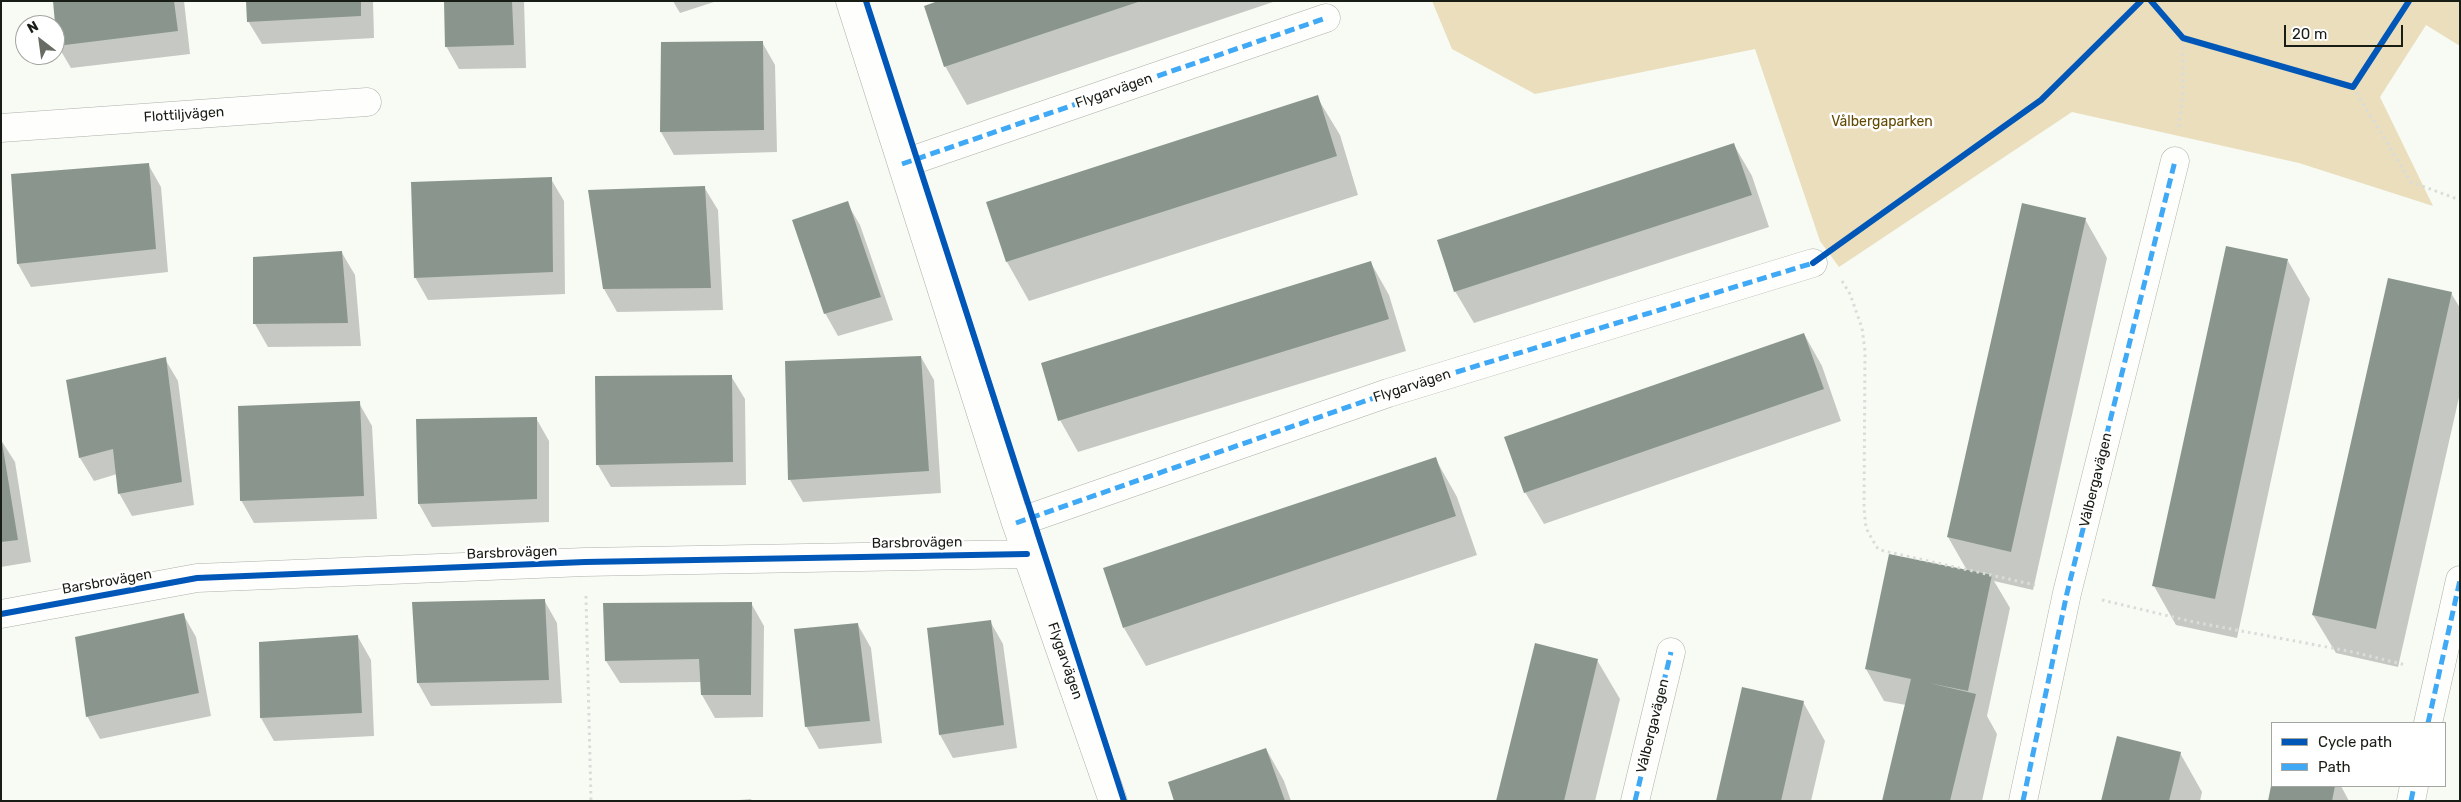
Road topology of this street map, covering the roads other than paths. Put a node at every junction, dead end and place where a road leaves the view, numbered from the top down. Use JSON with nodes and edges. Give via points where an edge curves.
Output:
{"nodes":[{"id":1,"x":850,"y":1,"type":"edge"},
{"id":2,"x":1326,"y":18,"type":"dead end"},
{"id":3,"x":367,"y":102,"type":"dead end"},
{"id":4,"x":1,"y":128,"type":"edge"},
{"id":5,"x":2175,"y":161,"type":"road end"},
{"id":6,"x":902,"y":164,"type":"junction"},
{"id":7,"x":1813,"y":263,"type":"dead end"},
{"id":8,"x":1016,"y":523,"type":"junction"},
{"id":9,"x":1027,"y":554,"type":"junction"},
{"id":10,"x":2460,"y":580,"type":"edge"},
{"id":11,"x":1,"y":614,"type":"edge"},
{"id":12,"x":1671,"y":652,"type":"dead end"},
{"id":13,"x":2428,"y":722,"type":"edge"},
{"id":14,"x":2414,"y":787,"type":"edge"},
{"id":15,"x":1113,"y":801,"type":"edge"},
{"id":16,"x":1635,"y":801,"type":"edge"},
{"id":17,"x":2023,"y":801,"type":"edge"},
{"id":18,"x":2411,"y":801,"type":"edge"}],
"edges":[{"from":1,"to":6,"type":"street","name":"Flygarvägen"},
{"from":2,"to":6,"type":"street","name":"Flygarvägen"},
{"from":3,"to":4,"type":"street","name":"Flottiljvägen"},
{"from":5,"to":17,"type":"street","name":"Vålbergavägen","via":[[2068,592]]},
{"from":6,"to":8,"type":"street","name":"Flygarvägen"},
{"from":7,"to":8,"type":"street","name":"Flygarvägen","via":[[1388,393]]},
{"from":8,"to":9,"type":"street","name":"Flygarvägen"},
{"from":9,"to":11,"type":"street","name":"Barsbrovägen","via":[[585,562],[197,578]]},
{"from":9,"to":15,"type":"street","name":"Flygarvägen"},
{"from":10,"to":13,"type":"street"},
{"from":12,"to":16,"type":"street","name":"Vålbergavägen"},
{"from":14,"to":18,"type":"street"}]}
